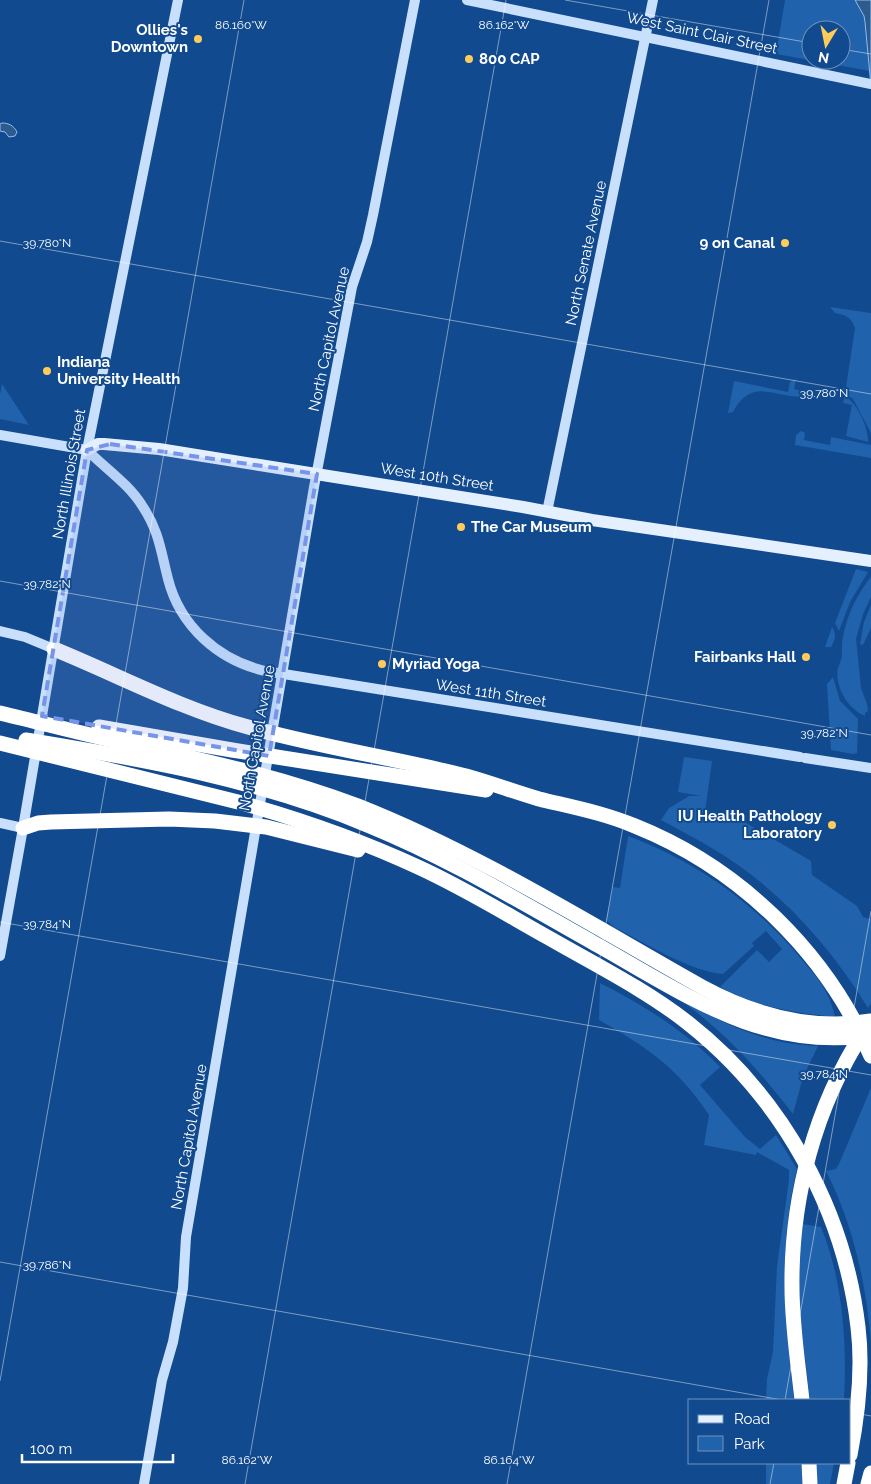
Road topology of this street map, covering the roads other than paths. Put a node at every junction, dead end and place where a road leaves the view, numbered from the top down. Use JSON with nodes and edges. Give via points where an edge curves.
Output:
{"nodes":[{"id":1,"x":178,"y":0,"type":"edge"},
{"id":2,"x":415,"y":0,"type":"edge"},
{"id":3,"x":467,"y":0,"type":"edge"},
{"id":4,"x":653,"y":0,"type":"edge"},
{"id":5,"x":646,"y":37,"type":"junction"},
{"id":6,"x":871,"y":84,"type":"edge"},
{"id":7,"x":0,"y":435,"type":"edge"},
{"id":8,"x":87,"y":450,"type":"junction"},
{"id":9,"x":317,"y":474,"type":"junction"},
{"id":10,"x":547,"y":512,"type":"junction"},
{"id":11,"x":871,"y":561,"type":"edge"},
{"id":12,"x":0,"y":631,"type":"edge"},
{"id":13,"x":54,"y":649,"type":"junction"},
{"id":14,"x":282,"y":674,"type":"junction"},
{"id":15,"x":0,"y":709,"type":"edge"},
{"id":16,"x":0,"y":712,"type":"edge"},
{"id":17,"x":0,"y":736,"type":"edge"},
{"id":18,"x":0,"y":743,"type":"edge"},
{"id":19,"x":871,"y":768,"type":"edge"},
{"id":20,"x":539,"y":798,"type":"junction"},
{"id":21,"x":0,"y":823,"type":"edge"},
{"id":22,"x":23,"y":828,"type":"junction"},
{"id":23,"x":417,"y":866,"type":"junction"},
{"id":24,"x":0,"y":956,"type":"edge"},
{"id":25,"x":871,"y":1020,"type":"edge"},
{"id":26,"x":871,"y":1035,"type":"edge"},
{"id":27,"x":871,"y":1056,"type":"edge"},
{"id":28,"x":802,"y":1399,"type":"edge"},
{"id":29,"x":851,"y":1450,"type":"edge"},
{"id":30,"x":809,"y":1464,"type":"edge"},
{"id":31,"x":848,"y":1464,"type":"edge"},
{"id":32,"x":871,"y":1473,"type":"edge"},
{"id":33,"x":144,"y":1484,"type":"edge"},
{"id":34,"x":810,"y":1484,"type":"edge"},
{"id":35,"x":844,"y":1484,"type":"edge"},
{"id":36,"x":868,"y":1484,"type":"edge"}],
"edges":[{"from":1,"to":8,"type":"main road","name":"North Illinois Street"},
{"from":2,"to":9,"type":"main road","name":"North Capitol Avenue","via":[[369,233],[352,287]]},
{"from":3,"to":5,"type":"main road","name":"West Saint Clair Street"},
{"from":4,"to":5,"type":"main road","name":"North Senate Avenue"},
{"from":5,"to":6,"type":"main road","name":"West Saint Clair Street"},
{"from":5,"to":10,"type":"main road","name":"North Senate Avenue"},
{"from":7,"to":8,"type":"main road","name":"West 10th Street"},
{"from":8,"to":9,"type":"main road","name":"West 10th Street","via":[[101,444],[119,444]]},
{"from":8,"to":13,"type":"main road","name":"North Illinois Street"},
{"from":8,"to":14,"type":"main road","name":"West 11th Street","via":[[129,488],[143,506],[160,539],[171,589],[180,610],[197,632],[215,649],[236,661]]},
{"from":9,"to":10,"type":"main road","name":"West 10th Street"},
{"from":9,"to":14,"type":"main road","name":"North Capitol Avenue"},
{"from":10,"to":11,"type":"main road","name":"West 10th Street"},
{"from":12,"to":13,"type":"main road"},
{"from":13,"to":20,"type":"highway","via":[[184,704],[264,732],[468,777]]},
{"from":13,"to":22,"type":"main road","name":"North Illinois Street"},
{"from":14,"to":19,"type":"main road","name":"West 11th Street"},
{"from":14,"to":33,"type":"main road","name":"North Capitol Avenue","via":[[186,1237],[183,1288],[162,1380]]},
{"from":15,"to":20,"type":"highway"},
{"from":16,"to":25,"type":"highway","via":[[298,785],[418,831],[714,994],[749,1009],[783,1018],[827,1023]]},
{"from":17,"to":26,"type":"highway","via":[[88,750],[214,777],[329,810],[451,863],[692,998],[741,1022],[818,1038]]},
{"from":18,"to":23,"type":"highway","via":[[273,812],[351,838]]},
{"from":20,"to":27,"type":"highway","via":[[634,825],[684,849],[742,888],[783,925],[828,979]]},
{"from":21,"to":22,"type":"main road"},
{"from":22,"to":23,"type":"highway","via":[[48,822],[215,821],[266,827]]},
{"from":22,"to":24,"type":"main road","name":"North Illinois Street"},
{"from":23,"to":29,"type":"highway","via":[[490,904],[669,1009],[708,1040],[748,1080],[778,1118],[827,1206],[845,1260],[858,1328],[858,1415]]},
{"from":25,"to":28,"type":"highway","via":[[828,1100],[800,1192],[792,1288]]},
{"from":30,"to":34,"type":"highway"},
{"from":31,"to":35,"type":"highway"},
{"from":32,"to":36,"type":"highway"}]}
